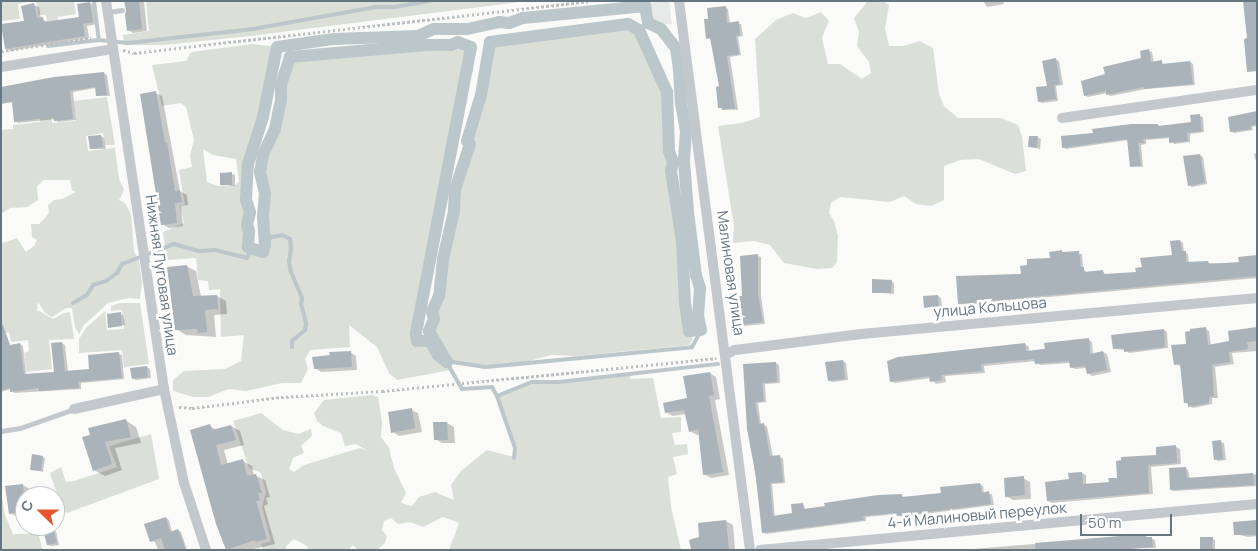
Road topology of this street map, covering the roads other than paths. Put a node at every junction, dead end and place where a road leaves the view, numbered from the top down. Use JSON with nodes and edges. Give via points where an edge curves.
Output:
{"nodes":[{"id":1,"x":679,"y":1,"type":"edge"},
{"id":2,"x":107,"y":6,"type":"edge"},
{"id":3,"x":122,"y":10,"type":"dead end"},
{"id":4,"x":114,"y":49,"type":"junction"},
{"id":5,"x":1,"y":67,"type":"edge"},
{"id":6,"x":1257,"y":90,"type":"edge"},
{"id":7,"x":1062,"y":118,"type":"dead end"},
{"id":8,"x":1257,"y":298,"type":"edge"},
{"id":9,"x":726,"y":354,"type":"junction"},
{"id":10,"x":164,"y":390,"type":"junction"},
{"id":11,"x":74,"y":409,"type":"joint"},
{"id":12,"x":1,"y":431,"type":"edge"},
{"id":13,"x":1257,"y":504,"type":"edge"},
{"id":14,"x":206,"y":550,"type":"edge"},
{"id":15,"x":750,"y":550,"type":"edge"},
{"id":16,"x":760,"y":550,"type":"edge"}],
"edges":[{"from":1,"to":9,"type":"street","name":"Малиновая улица"},
{"from":2,"to":3,"type":"lane"},
{"from":2,"to":4,"type":"street","name":"Нижняя Луговая улица"},
{"from":4,"to":5,"type":"street"},
{"from":4,"to":10,"type":"street","name":"Нижняя Луговая улица"},
{"from":6,"to":7,"type":"street"},
{"from":8,"to":9,"type":"street","name":"улица Кольцова","via":[[861,334],[735,350]]},
{"from":9,"to":15,"type":"street","name":"Малиновая улица"},
{"from":10,"to":11,"type":"street"},
{"from":10,"to":14,"type":"street","name":"Нижняя Луговая улица","via":[[184,483]]},
{"from":11,"to":12,"type":"lane","via":[[20,428]]},
{"from":13,"to":16,"type":"street","name":"4-й Малиновый переулок"}]}
